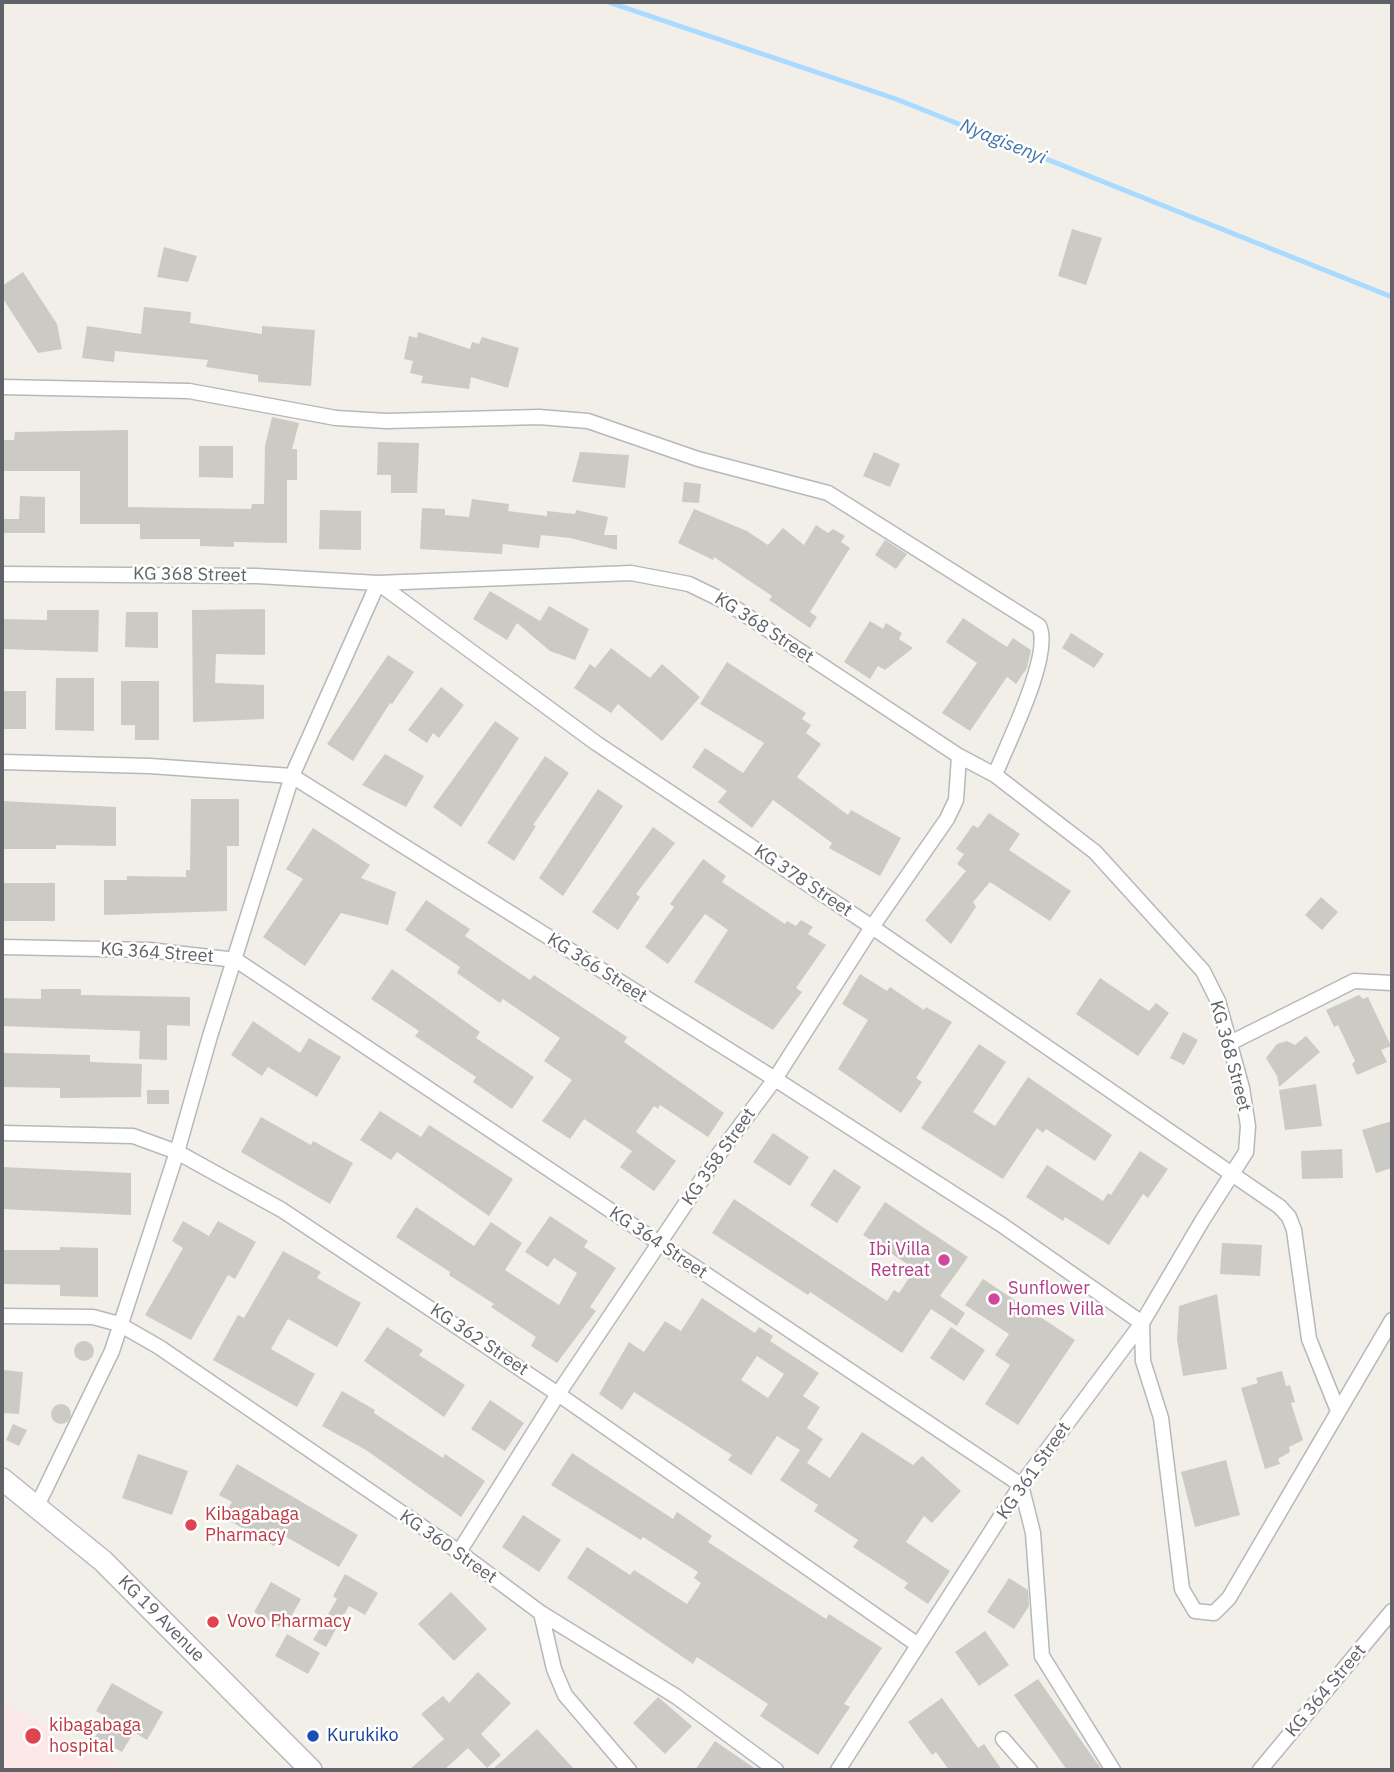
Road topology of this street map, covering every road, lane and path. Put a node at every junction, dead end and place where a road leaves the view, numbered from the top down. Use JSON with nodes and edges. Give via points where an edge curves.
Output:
{"nodes":[{"id":1,"x":2,"y":387,"type":"edge"},
{"id":2,"x":2,"y":574,"type":"edge"},
{"id":3,"x":378,"y":583,"type":"junction"},
{"id":4,"x":959,"y":756,"type":"junction"},
{"id":5,"x":2,"y":762,"type":"edge"},
{"id":6,"x":995,"y":775,"type":"junction"},
{"id":7,"x":292,"y":776,"type":"junction"},
{"id":8,"x":872,"y":928,"type":"junction"},
{"id":9,"x":2,"y":947,"type":"edge"},
{"id":10,"x":236,"y":960,"type":"junction"},
{"id":11,"x":1392,"y":983,"type":"edge"},
{"id":12,"x":1230,"y":1043,"type":"junction"},
{"id":13,"x":775,"y":1079,"type":"junction"},
{"id":14,"x":2,"y":1133,"type":"edge"},
{"id":15,"x":177,"y":1152,"type":"junction"},
{"id":16,"x":1231,"y":1174,"type":"junction"},
{"id":17,"x":661,"y":1244,"type":"junction"},
{"id":18,"x":2,"y":1316,"type":"edge"},
{"id":19,"x":1392,"y":1321,"type":"edge"},
{"id":20,"x":1142,"y":1323,"type":"junction"},
{"id":21,"x":119,"y":1324,"type":"junction"},
{"id":22,"x":558,"y":1394,"type":"junction"},
{"id":23,"x":1338,"y":1411,"type":"junction"},
{"id":24,"x":2,"y":1479,"type":"edge"},
{"id":25,"x":1021,"y":1485,"type":"junction"},
{"id":26,"x":37,"y":1506,"type":"junction"},
{"id":27,"x":459,"y":1552,"type":"junction"},
{"id":28,"x":1392,"y":1611,"type":"edge"},
{"id":29,"x":541,"y":1613,"type":"junction"},
{"id":30,"x":918,"y":1645,"type":"junction"},
{"id":31,"x":1003,"y":1739,"type":"dead end"},
{"id":32,"x":310,"y":1770,"type":"edge"},
{"id":33,"x":629,"y":1770,"type":"edge"},
{"id":34,"x":776,"y":1770,"type":"edge"},
{"id":35,"x":838,"y":1770,"type":"edge"},
{"id":36,"x":1030,"y":1770,"type":"edge"},
{"id":37,"x":1113,"y":1770,"type":"edge"},
{"id":38,"x":1260,"y":1770,"type":"edge"}],
"edges":[{"from":1,"to":6,"type":"street","via":[[189,391],[335,418],[576,418],[698,459],[828,493],[1039,626],[1043,643],[1038,663]]},
{"from":2,"to":3,"type":"street","name":"KG 368 Street","via":[[257,576]]},
{"from":3,"to":4,"type":"street","name":"KG 368 Street","via":[[631,573],[689,583],[726,602]]},
{"from":3,"to":7,"type":"street"},
{"from":3,"to":8,"type":"street","name":"KG 378 Street","via":[[596,743]]},
{"from":4,"to":6,"type":"street","name":"KG 368 Street"},
{"from":4,"to":8,"type":"street","name":"KG 358 Street","via":[[952,810]]},
{"from":5,"to":7,"type":"street","name":"KG 366 Street"},
{"from":6,"to":12,"type":"street","name":"KG 368 Street","via":[[1095,852],[1187,950],[1218,1001]]},
{"from":7,"to":10,"type":"street"},
{"from":7,"to":13,"type":"street","name":"KG 366 Street"},
{"from":8,"to":13,"type":"street","name":"KG 358 Street"},
{"from":8,"to":16,"type":"street","name":"KG 378 Street"},
{"from":9,"to":10,"type":"street","name":"KG 364 Street","via":[[174,951]]},
{"from":10,"to":15,"type":"street"},
{"from":10,"to":17,"type":"street","name":"KG 364 Street"},
{"from":11,"to":12,"type":"street","via":[[1354,981]]},
{"from":12,"to":16,"type":"street","name":"KG 368 Street","via":[[1248,1126],[1246,1153]]},
{"from":13,"to":17,"type":"street","name":"KG 358 Street"},
{"from":13,"to":20,"type":"street","name":"KG 366 Street"},
{"from":14,"to":15,"type":"street","name":"KG 362 Street","via":[[133,1136]]},
{"from":15,"to":21,"type":"street"},
{"from":15,"to":22,"type":"street","name":"KG 362 Street","via":[[282,1210]]},
{"from":16,"to":20,"type":"street","name":"KG 361 Street"},
{"from":16,"to":23,"type":"street","name":"KG 378 Street","via":[[1289,1217],[1309,1339]]},
{"from":17,"to":22,"type":"street","name":"KG 358 Street"},
{"from":17,"to":25,"type":"street","name":"KG 364 Street"},
{"from":18,"to":21,"type":"street","name":"KG 360 Street","via":[[83,1316]]},
{"from":19,"to":23,"type":"street"},
{"from":20,"to":23,"type":"street","via":[[1143,1361],[1161,1418],[1170,1477],[1180,1579],[1195,1611],[1214,1612],[1229,1598]]},
{"from":20,"to":25,"type":"street","name":"KG 361 Street"},
{"from":21,"to":26,"type":"street","via":[[112,1351]]},
{"from":21,"to":27,"type":"street","name":"KG 360 Street"},
{"from":22,"to":27,"type":"street","name":"KG 358 Street"},
{"from":22,"to":30,"type":"street","name":"KG 362 Street"},
{"from":24,"to":26,"type":"main road","name":"KG 19 Avenue"},
{"from":25,"to":30,"type":"street","name":"KG 361 Street"},
{"from":25,"to":37,"type":"street","via":[[1033,1533],[1042,1656]]},
{"from":26,"to":32,"type":"main road","name":"KG 19 Avenue","via":[[103,1561]]},
{"from":27,"to":29,"type":"street","name":"KG 360 Street"},
{"from":28,"to":38,"type":"street","name":"KG 364 Street"},
{"from":29,"to":33,"type":"street","via":[[565,1695]]},
{"from":29,"to":34,"type":"street","name":"KG 360 Street","via":[[677,1697]]},
{"from":30,"to":35,"type":"street","name":"KG 361 Street"},
{"from":31,"to":36,"type":"street"}]}
